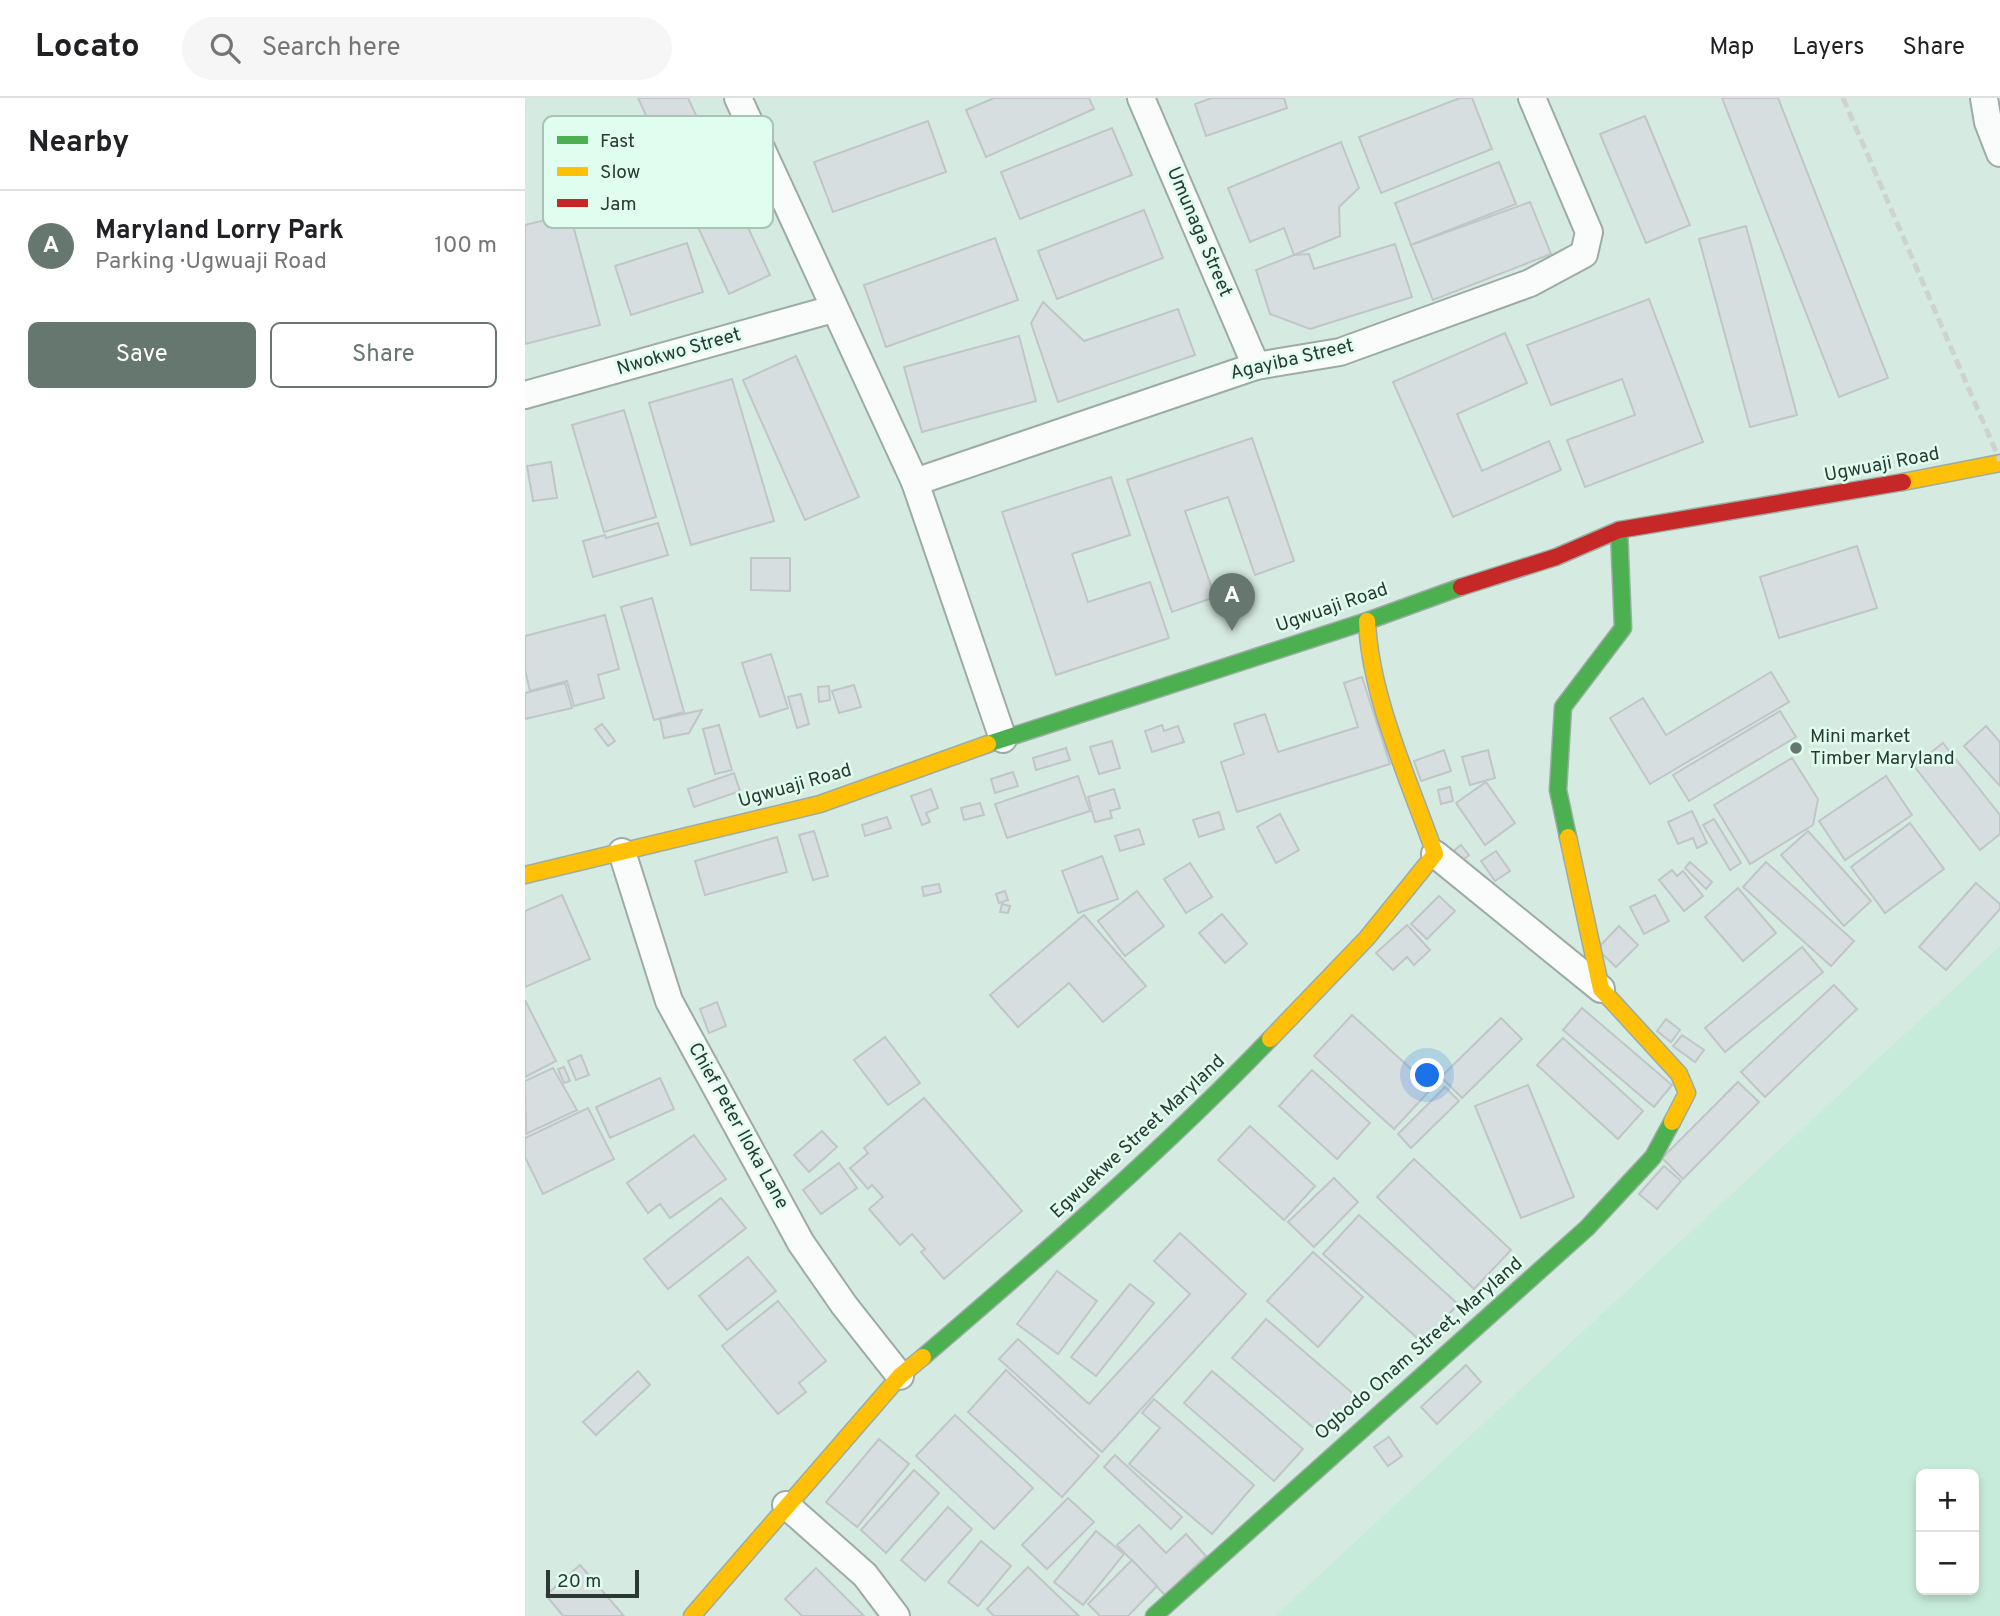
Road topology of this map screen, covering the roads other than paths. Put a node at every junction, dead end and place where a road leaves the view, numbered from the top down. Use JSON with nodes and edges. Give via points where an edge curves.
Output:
{"nodes":[{"id":1,"x":738,"y":98,"type":"edge"},
{"id":2,"x":1141,"y":98,"type":"edge"},
{"id":3,"x":1532,"y":98,"type":"edge"},
{"id":4,"x":1984,"y":98,"type":"edge"},
{"id":5,"x":746,"y":116,"type":"edge"},
{"id":6,"x":2000,"y":153,"type":"edge"},
{"id":7,"x":773,"y":176,"type":"edge"},
{"id":8,"x":833,"y":309,"type":"junction"},
{"id":9,"x":1256,"y":366,"type":"junction"},
{"id":10,"x":525,"y":394,"type":"edge"},
{"id":11,"x":2000,"y":464,"type":"edge"},
{"id":12,"x":915,"y":482,"type":"junction"},
{"id":13,"x":1619,"y":530,"type":"junction"},
{"id":14,"x":1367,"y":621,"type":"junction"},
{"id":15,"x":1003,"y":739,"type":"junction"},
{"id":16,"x":622,"y":852,"type":"junction"},
{"id":17,"x":1435,"y":854,"type":"junction"},
{"id":18,"x":525,"y":875,"type":"edge"},
{"id":19,"x":1601,"y":989,"type":"junction"},
{"id":20,"x":900,"y":1376,"type":"junction"},
{"id":21,"x":786,"y":1505,"type":"junction"},
{"id":22,"x":692,"y":1616,"type":"edge"},
{"id":23,"x":896,"y":1616,"type":"edge"},
{"id":24,"x":1154,"y":1616,"type":"edge"}],
"edges":[{"from":1,"to":5,"type":"street"},
{"from":2,"to":9,"type":"street","name":"Umunaga Street"},
{"from":3,"to":9,"type":"street","name":"Agayiba Street","via":[[1589,232],[1584,254],[1530,282],[1341,352]]},
{"from":4,"to":6,"type":"street"},
{"from":7,"to":8,"type":"street"},
{"from":8,"to":10,"type":"street","name":"Nwokwo Street"},
{"from":8,"to":12,"type":"street"},
{"from":9,"to":12,"type":"street","name":"Agayiba Street"},
{"from":11,"to":13,"type":"street","name":"Ugwuaji Road"},
{"from":12,"to":15,"type":"street"},
{"from":13,"to":14,"type":"street","name":"Ugwuaji Road","via":[[1556,557],[1412,602]]},
{"from":13,"to":19,"type":"street","via":[[1623,628],[1563,707],[1557,790]]},
{"from":14,"to":15,"type":"street","name":"Ugwuaji Road"},
{"from":14,"to":17,"type":"street","via":[[1384,707]]},
{"from":15,"to":16,"type":"street","name":"Ugwuaji Road","via":[[820,804]]},
{"from":16,"to":18,"type":"street","name":"Ugwuaji Road"},
{"from":16,"to":20,"type":"street","name":"Chief Peter Iloka Lane","via":[[669,1001],[801,1243]]},
{"from":17,"to":19,"type":"street"},
{"from":17,"to":20,"type":"street","name":"Egwuekwe Street Maryland","via":[[1367,938],[1224,1086],[1033,1264]]},
{"from":19,"to":24,"type":"street","name":"Ogbodo Onam Street, Maryland","via":[[1679,1074],[1687,1093],[1653,1157],[1587,1228]]},
{"from":20,"to":21,"type":"street","name":"Egwuekwe Street Maryland","via":[[845,1444]]},
{"from":21,"to":22,"type":"street","name":"Egwuekwe Street Maryland"},
{"from":21,"to":23,"type":"street","via":[[865,1575]]}]}
